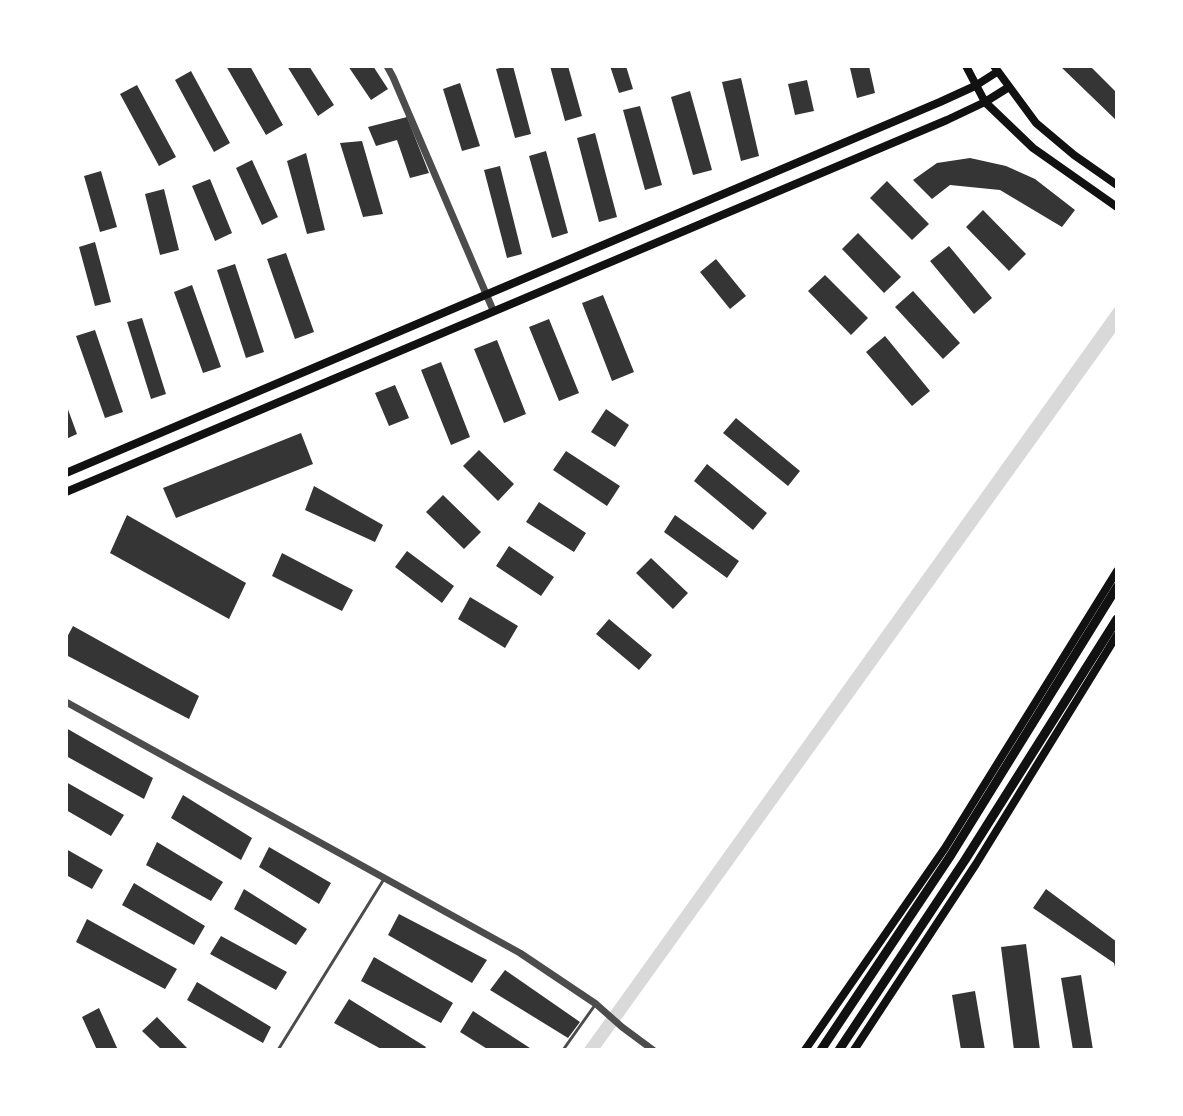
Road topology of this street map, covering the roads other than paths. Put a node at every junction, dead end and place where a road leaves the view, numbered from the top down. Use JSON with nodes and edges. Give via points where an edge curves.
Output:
{"nodes":[{"id":1,"x":387,"y":66,"type":"edge"},
{"id":2,"x":966,"y":66,"type":"edge"},
{"id":3,"x":996,"y":69,"type":"edge"},
{"id":4,"x":975,"y":86,"type":"junction"},
{"id":5,"x":1009,"y":87,"type":"junction"},
{"id":6,"x":985,"y":102,"type":"junction"},
{"id":7,"x":1117,"y":185,"type":"edge"},
{"id":8,"x":1117,"y":207,"type":"edge"},
{"id":9,"x":486,"y":295,"type":"junction"},
{"id":10,"x":493,"y":310,"type":"junction"},
{"id":11,"x":66,"y":473,"type":"edge"},
{"id":12,"x":66,"y":492,"type":"edge"},
{"id":13,"x":1117,"y":571,"type":"edge"},
{"id":14,"x":1117,"y":587,"type":"edge"},
{"id":15,"x":1117,"y":619,"type":"edge"},
{"id":16,"x":1117,"y":635,"type":"edge"},
{"id":17,"x":66,"y":702,"type":"edge"},
{"id":18,"x":385,"y":878,"type":"junction"},
{"id":19,"x":596,"y":1004,"type":"junction"},
{"id":20,"x":278,"y":1050,"type":"edge"},
{"id":21,"x":563,"y":1050,"type":"edge"},
{"id":22,"x":652,"y":1050,"type":"edge"},
{"id":23,"x":805,"y":1050,"type":"edge"},
{"id":24,"x":821,"y":1050,"type":"edge"},
{"id":25,"x":839,"y":1050,"type":"edge"},
{"id":26,"x":854,"y":1050,"type":"edge"}],
"edges":[{"from":1,"to":9,"type":"street"},
{"from":2,"to":4,"type":"main road"},
{"from":3,"to":4,"type":"main road"},
{"from":3,"to":5,"type":"main road"},
{"from":4,"to":6,"type":"main road"},
{"from":4,"to":9,"type":"main road"},
{"from":5,"to":6,"type":"main road"},
{"from":5,"to":7,"type":"main road","via":[[1036,123]]},
{"from":6,"to":8,"type":"main road","via":[[1033,148]]},
{"from":6,"to":10,"type":"main road"},
{"from":9,"to":10,"type":"street"},
{"from":9,"to":11,"type":"main road"},
{"from":10,"to":12,"type":"main road"},
{"from":13,"to":23,"type":"main road","via":[[945,848]]},
{"from":14,"to":24,"type":"highway","via":[[951,855]]},
{"from":15,"to":25,"type":"highway"},
{"from":16,"to":26,"type":"main road","via":[[976,864]]},
{"from":17,"to":18,"type":"street"},
{"from":18,"to":19,"type":"street","via":[[520,953]]},
{"from":18,"to":20,"type":"lane"},
{"from":19,"to":21,"type":"lane"},
{"from":19,"to":22,"type":"street"}]}
